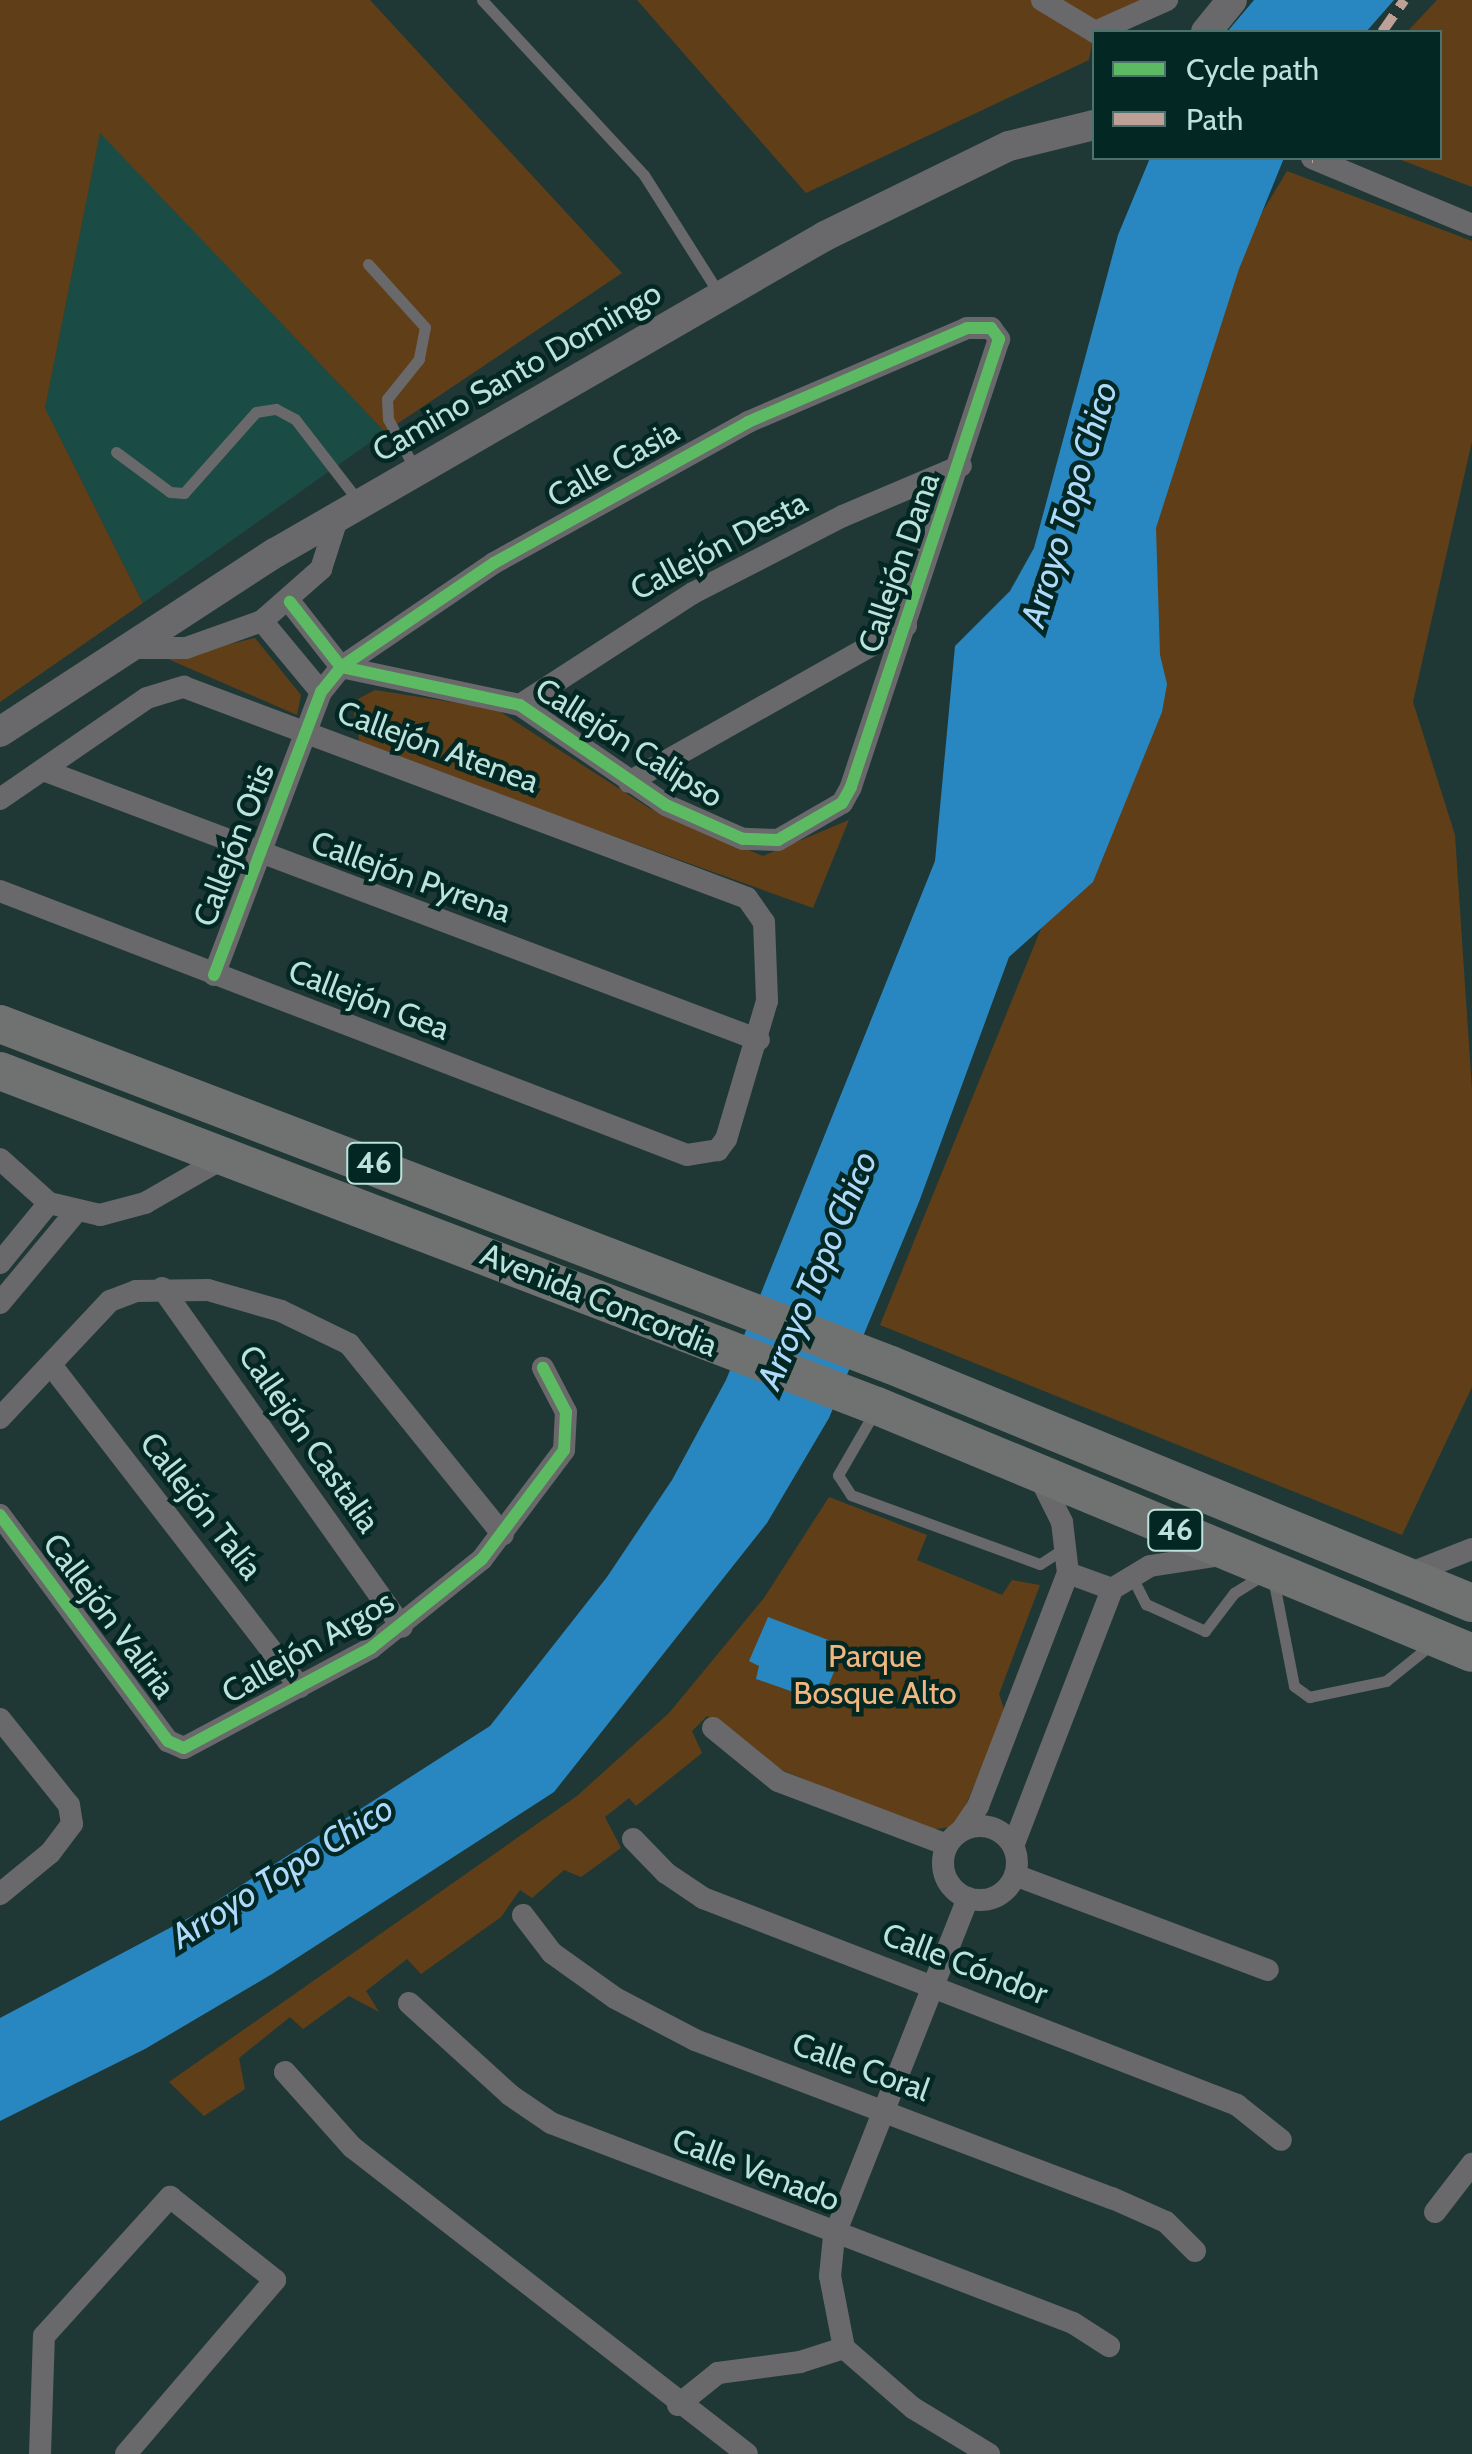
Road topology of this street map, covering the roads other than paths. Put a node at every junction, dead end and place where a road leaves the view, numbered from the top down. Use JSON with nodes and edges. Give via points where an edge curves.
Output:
{"nodes":[{"id":1,"x":482,"y":0,"type":"edge"},
{"id":2,"x":1042,"y":0,"type":"edge"},
{"id":3,"x":1167,"y":0,"type":"edge"},
{"id":4,"x":1232,"y":0,"type":"edge"},
{"id":5,"x":1092,"y":30,"type":"edge"},
{"id":6,"x":1100,"y":30,"type":"edge"},
{"id":7,"x":1208,"y":30,"type":"edge"},
{"id":8,"x":1092,"y":125,"type":"edge"},
{"id":9,"x":1317,"y":160,"type":"edge"},
{"id":10,"x":1472,"y":225,"type":"edge"},
{"id":11,"x":368,"y":264,"type":"dead end"},
{"id":12,"x":720,"y":295,"type":"junction"},
{"id":13,"x":999,"y":339,"type":"joint"},
{"id":14,"x":116,"y":452,"type":"dead end"},
{"id":15,"x":961,"y":466,"type":"junction"},
{"id":16,"x":416,"y":471,"type":"junction"},
{"id":17,"x":349,"y":509,"type":"junction"},
{"id":18,"x":290,"y":602,"type":"junction"},
{"id":19,"x":262,"y":621,"type":"junction"},
{"id":20,"x":906,"y":626,"type":"junction"},
{"id":21,"x":124,"y":648,"type":"junction"},
{"id":22,"x":340,"y":667,"type":"junction"},
{"id":23,"x":321,"y":692,"type":"junction"},
{"id":24,"x":520,"y":705,"type":"junction"},
{"id":25,"x":0,"y":732,"type":"edge"},
{"id":26,"x":305,"y":734,"type":"junction"},
{"id":27,"x":43,"y":770,"type":"junction"},
{"id":28,"x":629,"y":782,"type":"junction"},
{"id":29,"x":0,"y":799,"type":"edge"},
{"id":30,"x":842,"y":803,"type":"joint"},
{"id":31,"x":259,"y":856,"type":"junction"},
{"id":32,"x":0,"y":891,"type":"edge"},
{"id":33,"x":214,"y":975,"type":"junction"},
{"id":34,"x":0,"y":1024,"type":"edge"},
{"id":35,"x":758,"y":1040,"type":"junction"},
{"id":36,"x":0,"y":1071,"type":"edge"},
{"id":37,"x":227,"y":1156,"type":"junction"},
{"id":38,"x":0,"y":1159,"type":"edge"},
{"id":39,"x":49,"y":1203,"type":"junction"},
{"id":40,"x":75,"y":1213,"type":"junction"},
{"id":41,"x":0,"y":1263,"type":"edge"},
{"id":42,"x":162,"y":1288,"type":"junction"},
{"id":43,"x":0,"y":1303,"type":"edge"},
{"id":44,"x":51,"y":1365,"type":"junction"},
{"id":45,"x":543,"y":1368,"type":"dead end"},
{"id":46,"x":878,"y":1406,"type":"junction"},
{"id":47,"x":0,"y":1418,"type":"edge"},
{"id":48,"x":1037,"y":1473,"type":"junction"},
{"id":49,"x":0,"y":1515,"type":"edge"},
{"id":50,"x":503,"y":1535,"type":"junction"},
{"id":51,"x":1066,"y":1546,"type":"junction"},
{"id":52,"x":1234,"y":1554,"type":"junction"},
{"id":53,"x":1468,"y":1556,"type":"edge"},
{"id":54,"x":1272,"y":1570,"type":"junction"},
{"id":55,"x":1068,"y":1573,"type":"junction"},
{"id":56,"x":1406,"y":1574,"type":"junction"},
{"id":57,"x":1132,"y":1575,"type":"junction"},
{"id":58,"x":1112,"y":1590,"type":"junction"},
{"id":59,"x":1472,"y":1602,"type":"edge"},
{"id":60,"x":402,"y":1627,"type":"junction"},
{"id":61,"x":1456,"y":1646,"type":"edge"},
{"id":62,"x":1027,"y":1679,"type":"junction"},
{"id":63,"x":300,"y":1687,"type":"junction"},
{"id":64,"x":1069,"y":1696,"type":"junction"},
{"id":65,"x":0,"y":1719,"type":"edge"},
{"id":66,"x":714,"y":1728,"type":"dead end"},
{"id":67,"x":176,"y":1747,"type":"joint"},
{"id":68,"x":955,"y":1838,"type":"junction"},
{"id":69,"x":633,"y":1839,"type":"dead end"},
{"id":70,"x":1013,"y":1846,"type":"junction"},
{"id":71,"x":1015,"y":1874,"type":"junction"},
{"id":72,"x":0,"y":1894,"type":"edge"},
{"id":73,"x":968,"y":1898,"type":"junction"},
{"id":74,"x":523,"y":1915,"type":"dead end"},
{"id":75,"x":1268,"y":1970,"type":"dead end"},
{"id":76,"x":934,"y":1987,"type":"junction"},
{"id":77,"x":410,"y":2003,"type":"dead end"},
{"id":78,"x":285,"y":2072,"type":"dead end"},
{"id":79,"x":886,"y":2110,"type":"junction"},
{"id":80,"x":1281,"y":2140,"type":"dead end"},
{"id":81,"x":1471,"y":2167,"type":"edge"},
{"id":82,"x":1435,"y":2212,"type":"dead end"},
{"id":83,"x":834,"y":2236,"type":"junction"},
{"id":84,"x":1195,"y":2251,"type":"dead end"},
{"id":85,"x":1109,"y":2346,"type":"dead end"},
{"id":86,"x":844,"y":2348,"type":"junction"},
{"id":87,"x":678,"y":2405,"type":"junction"},
{"id":88,"x":40,"y":2454,"type":"edge"},
{"id":89,"x":126,"y":2454,"type":"edge"},
{"id":90,"x":746,"y":2454,"type":"edge"},
{"id":91,"x":989,"y":2454,"type":"edge"}],
"edges":[{"from":1,"to":12,"type":"lane","via":[[644,176]]},
{"from":2,"to":5,"type":"street"},
{"from":3,"to":6,"type":"street"},
{"from":4,"to":7,"type":"street"},
{"from":8,"to":12,"type":"street","name":"Camino Santo Domingo","via":[[1009,146]]},
{"from":9,"to":10,"type":"street"},
{"from":11,"to":16,"type":"lane","via":[[425,327],[420,359],[388,399],[388,420]]},
{"from":12,"to":16,"type":"street","name":"Camino Santo Domingo"},
{"from":13,"to":15,"type":"street","name":"Callejón Dana"},
{"from":13,"to":22,"type":"street","name":"Calle Casia","via":[[991,328],[966,328],[748,422],[494,563]]},
{"from":14,"to":17,"type":"lane","via":[[170,492],[184,493],[256,412],[276,410],[295,419]]},
{"from":15,"to":20,"type":"street","name":"Callejón Dana"},
{"from":15,"to":24,"type":"street","name":"Callejón Desta","via":[[843,516],[692,594]]},
{"from":16,"to":17,"type":"street","name":"Camino Santo Domingo"},
{"from":17,"to":18,"type":"street","via":[[328,557]]},
{"from":17,"to":21,"type":"street","name":"Camino Santo Domingo"},
{"from":18,"to":19,"type":"street"},
{"from":18,"to":22,"type":"street"},
{"from":19,"to":21,"type":"street","via":[[186,648]]},
{"from":19,"to":23,"type":"street"},
{"from":20,"to":28,"type":"street"},
{"from":20,"to":30,"type":"street","name":"Callejón Dana"},
{"from":21,"to":25,"type":"street","name":"Camino Santo Domingo"},
{"from":22,"to":23,"type":"street","name":"Calle Casia"},
{"from":22,"to":24,"type":"street","name":"Callejón Calipso"},
{"from":23,"to":26,"type":"street","name":"Calle Casia"},
{"from":24,"to":28,"type":"street","name":"Callejón Calipso"},
{"from":26,"to":27,"type":"street","name":"Callejón Atenea","via":[[172,687]]},
{"from":26,"to":31,"type":"street","name":"Callejón Otis"},
{"from":26,"to":35,"type":"street","name":"Callejón Atenea","via":[[729,888],[759,906],[768,963]]},
{"from":27,"to":29,"type":"street","name":"Callejón Atenea"},
{"from":27,"to":31,"type":"street","name":"Callejón Pyrena"},
{"from":28,"to":30,"type":"street","name":"Callejón Calipso","via":[[714,829],[762,842],[796,832]]},
{"from":31,"to":33,"type":"street","name":"Callejón Otis"},
{"from":31,"to":35,"type":"street","name":"Callejón Pyrena"},
{"from":32,"to":33,"type":"street","name":"Callejón Gea"},
{"from":33,"to":35,"type":"street","name":"Callejón Gea","via":[[687,1155],[718,1150]]},
{"from":34,"to":56,"type":"main road","name":"Avenida Concordia","number":"46","via":[[890,1364]]},
{"from":36,"to":37,"type":"main road","name":"Avenida Concordia","number":"46"},
{"from":37,"to":40,"type":"street","via":[[145,1203]]},
{"from":37,"to":46,"type":"main road","name":"Avenida Concordia","number":"46"},
{"from":38,"to":39,"type":"street"},
{"from":39,"to":40,"type":"street"},
{"from":39,"to":41,"type":"street"},
{"from":40,"to":43,"type":"street"},
{"from":42,"to":44,"type":"street","via":[[110,1302]]},
{"from":42,"to":50,"type":"street","via":[[208,1290],[337,1334]]},
{"from":42,"to":60,"type":"street","name":"Callejón Castalia"},
{"from":44,"to":47,"type":"street"},
{"from":44,"to":63,"type":"street","name":"Callejón Talía"},
{"from":45,"to":50,"type":"street","name":"Callejón Argos","via":[[566,1412],[567,1438],[558,1463]]},
{"from":46,"to":48,"type":"main road","name":"Avenida Concordia","number":"46"},
{"from":46,"to":51,"type":"lane","via":[[838,1475],[851,1494],[1040,1564]]},
{"from":48,"to":51,"type":"street"},
{"from":48,"to":52,"type":"main road","name":"Avenida Concordia","number":"46"},
{"from":49,"to":67,"type":"street","name":"Callejón Valiria"},
{"from":50,"to":60,"type":"street","name":"Callejón Argos"},
{"from":51,"to":55,"type":"street"},
{"from":52,"to":54,"type":"main road","name":"Avenida Concordia","number":"46"},
{"from":52,"to":57,"type":"street","via":[[1175,1558]]},
{"from":53,"to":56,"type":"street"},
{"from":54,"to":57,"type":"lane","via":[[1234,1593],[1205,1631],[1146,1604]]},
{"from":54,"to":61,"type":"main road","name":"Avenida Concordia","number":"46"},
{"from":54,"to":61,"type":"lane","via":[[1294,1686],[1309,1697],[1386,1682]]},
{"from":55,"to":58,"type":"street"},
{"from":55,"to":62,"type":"street"},
{"from":56,"to":59,"type":"main road","name":"Avenida Concordia","number":"46"},
{"from":57,"to":58,"type":"street"},
{"from":58,"to":64,"type":"street"},
{"from":60,"to":63,"type":"street","name":"Callejón Argos"},
{"from":62,"to":64,"type":"street"},
{"from":62,"to":68,"type":"street"},
{"from":63,"to":67,"type":"street","name":"Callejón Argos","via":[[192,1746]]},
{"from":64,"to":70,"type":"street"},
{"from":65,"to":72,"type":"street","via":[[68,1804],[72,1824],[50,1853]]},
{"from":66,"to":68,"type":"street","via":[[778,1780]]},
{"from":68,"to":70,"type":"street","via":[[996,1830]]},
{"from":68,"to":73,"type":"street","via":[[943,1871]]},
{"from":69,"to":76,"type":"street","name":"Calle Cóndor","via":[[703,1898]]},
{"from":70,"to":71,"type":"street"},
{"from":71,"to":73,"type":"street","via":[[996,1896]]},
{"from":71,"to":75,"type":"street"},
{"from":73,"to":76,"type":"street"},
{"from":74,"to":79,"type":"street","name":"Calle Coral","via":[[552,1953],[615,1998],[695,2040]]},
{"from":76,"to":79,"type":"street"},
{"from":76,"to":80,"type":"street","name":"Calle Cóndor","via":[[1237,2105]]},
{"from":77,"to":83,"type":"street","name":"Calle Venado","via":[[510,2095],[551,2123]]},
{"from":78,"to":87,"type":"street","via":[[352,2147]]},
{"from":79,"to":83,"type":"street"},
{"from":79,"to":84,"type":"street","name":"Calle Coral","via":[[1166,2222]]},
{"from":81,"to":82,"type":"street"},
{"from":83,"to":85,"type":"street","name":"Calle Venado","via":[[1073,2323]]},
{"from":83,"to":86,"type":"street","via":[[830,2276]]},
{"from":86,"to":87,"type":"street","via":[[800,2362],[718,2372]]},
{"from":86,"to":91,"type":"street","via":[[912,2408]]},
{"from":87,"to":90,"type":"street"},
{"from":88,"to":89,"type":"street","via":[[41,2349],[50,2325],[161,2200],[178,2198],[275,2280]]}]}
